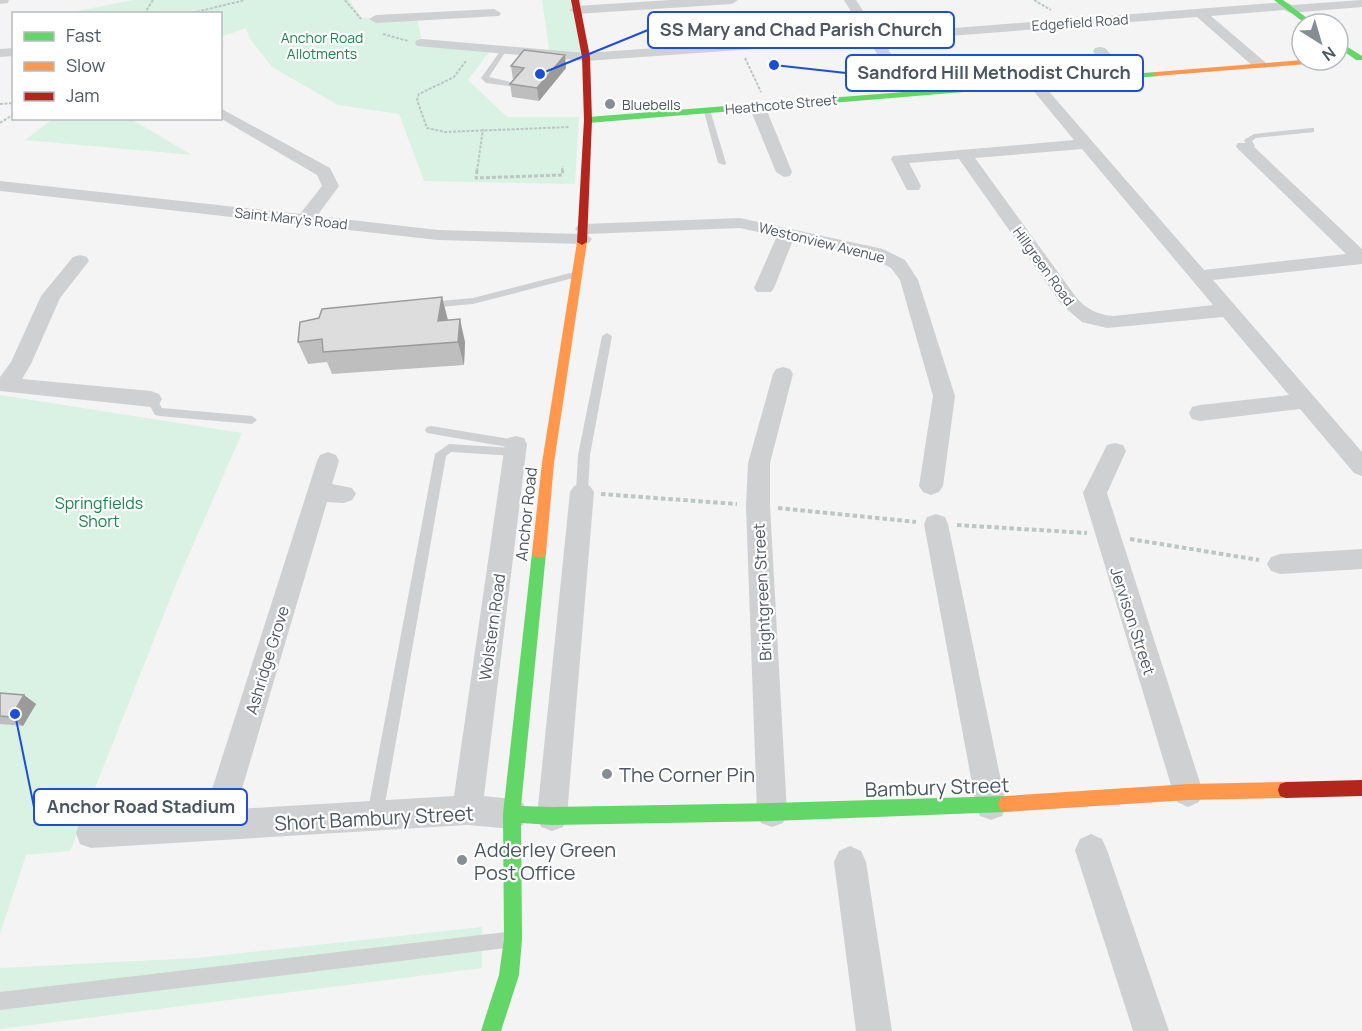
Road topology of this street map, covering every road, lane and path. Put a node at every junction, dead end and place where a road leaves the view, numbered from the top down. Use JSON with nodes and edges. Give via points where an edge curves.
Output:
{"nodes":[{"id":1,"x":245,"y":0,"type":"edge"},
{"id":2,"x":421,"y":0,"type":"edge"},
{"id":3,"x":732,"y":0,"type":"edge"},
{"id":4,"x":850,"y":0,"type":"edge"},
{"id":5,"x":1362,"y":3,"type":"edge"},
{"id":6,"x":576,"y":5,"type":"edge"},
{"id":7,"x":1285,"y":5,"type":"edge"},
{"id":8,"x":196,"y":12,"type":"edge"},
{"id":9,"x":1200,"y":13,"type":"junction"},
{"id":10,"x":417,"y":17,"type":"junction"},
{"id":11,"x":375,"y":25,"type":"joint"},
{"id":12,"x":497,"y":28,"type":"edge"},
{"id":13,"x":874,"y":38,"type":"junction"},
{"id":14,"x":422,"y":42,"type":"joint"},
{"id":15,"x":780,"y":43,"type":"dead end"},
{"id":16,"x":740,"y":46,"type":"junction"},
{"id":17,"x":476,"y":48,"type":"junction"},
{"id":18,"x":1100,"y":51,"type":"dead end"},
{"id":19,"x":586,"y":57,"type":"junction"},
{"id":20,"x":1290,"y":63,"type":"edge"},
{"id":21,"x":1260,"y":65,"type":"junction"},
{"id":22,"x":1123,"y":76,"type":"junction"},
{"id":23,"x":1034,"y":83,"type":"junction"},
{"id":24,"x":512,"y":84,"type":"edge"},
{"id":25,"x":908,"y":93,"type":"junction"},
{"id":26,"x":762,"y":106,"type":"junction"},
{"id":27,"x":706,"y":110,"type":"junction"},
{"id":28,"x":222,"y":113,"type":"edge"},
{"id":29,"x":588,"y":123,"type":"junction"},
{"id":30,"x":566,"y":127,"type":"junction"},
{"id":31,"x":483,"y":129,"type":"junction"},
{"id":32,"x":1311,"y":130,"type":"dead end"},
{"id":33,"x":565,"y":136,"type":"dead end"},
{"id":34,"x":1086,"y":144,"type":"junction"},
{"id":35,"x":1246,"y":146,"type":"joint"},
{"id":36,"x":964,"y":154,"type":"junction"},
{"id":37,"x":564,"y":156,"type":"dead end"},
{"id":38,"x":722,"y":163,"type":"dead end"},
{"id":39,"x":784,"y":172,"type":"dead end"},
{"id":40,"x":0,"y":186,"type":"edge"},
{"id":41,"x":913,"y":186,"type":"dead end"},
{"id":42,"x":305,"y":220,"type":"junction"},
{"id":43,"x":788,"y":233,"type":"junction"},
{"id":44,"x":584,"y":234,"type":"junction"},
{"id":45,"x":1362,"y":258,"type":"edge"},
{"id":46,"x":80,"y":261,"type":"dead end"},
{"id":47,"x":578,"y":274,"type":"junction"},
{"id":48,"x":1199,"y":276,"type":"junction"},
{"id":49,"x":764,"y":288,"type":"dead end"},
{"id":50,"x":415,"y":307,"type":"edge"},
{"id":51,"x":1229,"y":310,"type":"junction"},
{"id":52,"x":607,"y":336,"type":"dead end"},
{"id":53,"x":783,"y":374,"type":"dead end"},
{"id":54,"x":4,"y":384,"type":"edge"},
{"id":55,"x":1307,"y":401,"type":"junction"},
{"id":56,"x":137,"y":403,"type":"joint"},
{"id":57,"x":1200,"y":413,"type":"dead end"},
{"id":58,"x":252,"y":420,"type":"dead end"},
{"id":59,"x":431,"y":430,"type":"dead end"},
{"id":60,"x":516,"y":448,"type":"junction"},
{"id":61,"x":1115,"y":451,"type":"dead end"},
{"id":62,"x":328,"y":461,"type":"dead end"},
{"id":63,"x":1362,"y":467,"type":"edge"},
{"id":64,"x":931,"y":486,"type":"dead end"},
{"id":65,"x":582,"y":492,"type":"junction"},
{"id":66,"x":758,"y":506,"type":"junction"},
{"id":67,"x":936,"y":524,"type":"junction"},
{"id":68,"x":1106,"y":534,"type":"junction"},
{"id":69,"x":1362,"y":559,"type":"edge"},
{"id":70,"x":1280,"y":564,"type":"joint"},
{"id":71,"x":1362,"y":788,"type":"edge"},
{"id":72,"x":1188,"y":792,"type":"junction"},
{"id":73,"x":991,"y":805,"type":"junction"},
{"id":74,"x":467,"y":810,"type":"junction"},
{"id":75,"x":772,"y":812,"type":"junction"},
{"id":76,"x":512,"y":814,"type":"junction"},
{"id":77,"x":375,"y":815,"type":"junction"},
{"id":78,"x":552,"y":816,"type":"junction"},
{"id":79,"x":215,"y":827,"type":"junction"},
{"id":80,"x":92,"y":833,"type":"dead end"},
{"id":81,"x":1091,"y":850,"type":"dead end"},
{"id":82,"x":850,"y":862,"type":"dead end"},
{"id":83,"x":513,"y":939,"type":"junction"},
{"id":84,"x":0,"y":1001,"type":"edge"},
{"id":85,"x":491,"y":1031,"type":"edge"},
{"id":86,"x":874,"y":1031,"type":"edge"},
{"id":87,"x":1151,"y":1031,"type":"edge"}],
"edges":[{"from":1,"to":8,"type":"path"},
{"from":2,"to":10,"type":"street"},
{"from":3,"to":6,"type":"street"},
{"from":4,"to":13,"type":"street"},
{"from":5,"to":7,"type":"street","name":"Edgefield Road"},
{"from":6,"to":19,"type":"street","name":"Anchor Road"},
{"from":7,"to":9,"type":"street","name":"Edgefield Road"},
{"from":9,"to":13,"type":"street","name":"Edgefield Road"},
{"from":9,"to":21,"type":"street"},
{"from":10,"to":11,"type":"street"},
{"from":10,"to":12,"type":"street"},
{"from":11,"to":14,"type":"path","via":[[398,39]]},
{"from":12,"to":17,"type":"street"},
{"from":12,"to":19,"type":"street"},
{"from":12,"to":24,"type":"lane","via":[[485,78]]},
{"from":13,"to":25,"type":"street"},
{"from":14,"to":17,"type":"street"},
{"from":15,"to":16,"type":"street"},
{"from":16,"to":19,"type":"street"},
{"from":16,"to":26,"type":"path"},
{"from":17,"to":31,"type":"path","via":[[453,77],[422,91],[417,100],[427,128],[445,132]]},
{"from":18,"to":22,"type":"street"},
{"from":19,"to":29,"type":"street","name":"Anchor Road"},
{"from":20,"to":21,"type":"street","name":"Heathcote Street"},
{"from":21,"to":22,"type":"street","name":"Heathcote Street"},
{"from":22,"to":23,"type":"street","name":"Heathcote Street"},
{"from":23,"to":25,"type":"street","name":"Heathcote Street"},
{"from":23,"to":34,"type":"street"},
{"from":25,"to":26,"type":"street","name":"Heathcote Street"},
{"from":26,"to":27,"type":"street","name":"Heathcote Street"},
{"from":26,"to":39,"type":"street"},
{"from":27,"to":29,"type":"street","name":"Heathcote Street"},
{"from":27,"to":38,"type":"lane"},
{"from":28,"to":42,"type":"street","via":[[324,172],[331,186]]},
{"from":29,"to":30,"type":"path"},
{"from":29,"to":44,"type":"street","name":"Anchor Road"},
{"from":30,"to":31,"type":"path"},
{"from":30,"to":33,"type":"path"},
{"from":31,"to":37,"type":"path","via":[[476,178],[562,175]]},
{"from":32,"to":35,"type":"lane","via":[[1254,136]]},
{"from":34,"to":36,"type":"street"},
{"from":34,"to":48,"type":"street"},
{"from":35,"to":45,"type":"street"},
{"from":36,"to":41,"type":"street","via":[[899,159]]},
{"from":36,"to":51,"type":"street","name":"Hillgreen Road","via":[[1072,306],[1082,314],[1097,321],[1114,322]]},
{"from":40,"to":42,"type":"street","name":"Saint Mary's Road"},
{"from":42,"to":44,"type":"street","name":"Saint Mary's Road","via":[[438,235]]},
{"from":43,"to":44,"type":"street","name":"Westonview Avenue","via":[[740,223]]},
{"from":43,"to":49,"type":"street"},
{"from":43,"to":64,"type":"street","name":"Westonview Avenue","via":[[877,253],[898,264],[907,275],[944,396]]},
{"from":44,"to":47,"type":"street","name":"Anchor Road"},
{"from":45,"to":48,"type":"street"},
{"from":46,"to":54,"type":"street","via":[[51,296],[30,345]]},
{"from":47,"to":50,"type":"lane","via":[[473,301]]},
{"from":47,"to":76,"type":"street","name":"Anchor Road","via":[[548,463]]},
{"from":48,"to":51,"type":"street"},
{"from":51,"to":55,"type":"street"},
{"from":52,"to":65,"type":"lane","via":[[584,455]]},
{"from":53,"to":66,"type":"street","name":"Brightgreen Street","via":[[759,463]]},
{"from":54,"to":56,"type":"street"},
{"from":55,"to":57,"type":"street","via":[[1222,401]]},
{"from":55,"to":63,"type":"street"},
{"from":56,"to":58,"type":"lane","via":[[159,412]]},
{"from":59,"to":60,"type":"lane"},
{"from":60,"to":74,"type":"street","name":"Wolstern Road"},
{"from":60,"to":77,"type":"lane","via":[[449,448],[441,454]]},
{"from":61,"to":68,"type":"street","name":"Jervison Street","via":[[1095,493]]},
{"from":62,"to":79,"type":"street","name":"Ashridge Grove","via":[[331,494]]},
{"from":65,"to":66,"type":"path"},
{"from":65,"to":78,"type":"street"},
{"from":66,"to":67,"type":"path"},
{"from":66,"to":75,"type":"street","name":"Brightgreen Street"},
{"from":67,"to":68,"type":"path"},
{"from":67,"to":73,"type":"street"},
{"from":68,"to":70,"type":"path"},
{"from":68,"to":72,"type":"street","name":"Jervison Street"},
{"from":69,"to":70,"type":"street"},
{"from":71,"to":72,"type":"street","name":"Bambury Street"},
{"from":72,"to":73,"type":"street","name":"Bambury Street"},
{"from":73,"to":75,"type":"street","name":"Bambury Street"},
{"from":74,"to":76,"type":"street","name":"Short Bambury Street"},
{"from":74,"to":77,"type":"street","name":"Short Bambury Street"},
{"from":75,"to":78,"type":"street","name":"Bambury Street"},
{"from":76,"to":78,"type":"street","name":"Bambury Street"},
{"from":76,"to":83,"type":"street","name":"Anchor Road"},
{"from":77,"to":79,"type":"street","name":"Short Bambury Street"},
{"from":79,"to":80,"type":"street","name":"Short Bambury Street"},
{"from":81,"to":87,"type":"street"},
{"from":82,"to":86,"type":"street"},
{"from":83,"to":84,"type":"lane"},
{"from":83,"to":85,"type":"street","name":"Anchor Road","via":[[509,975]]}]}
